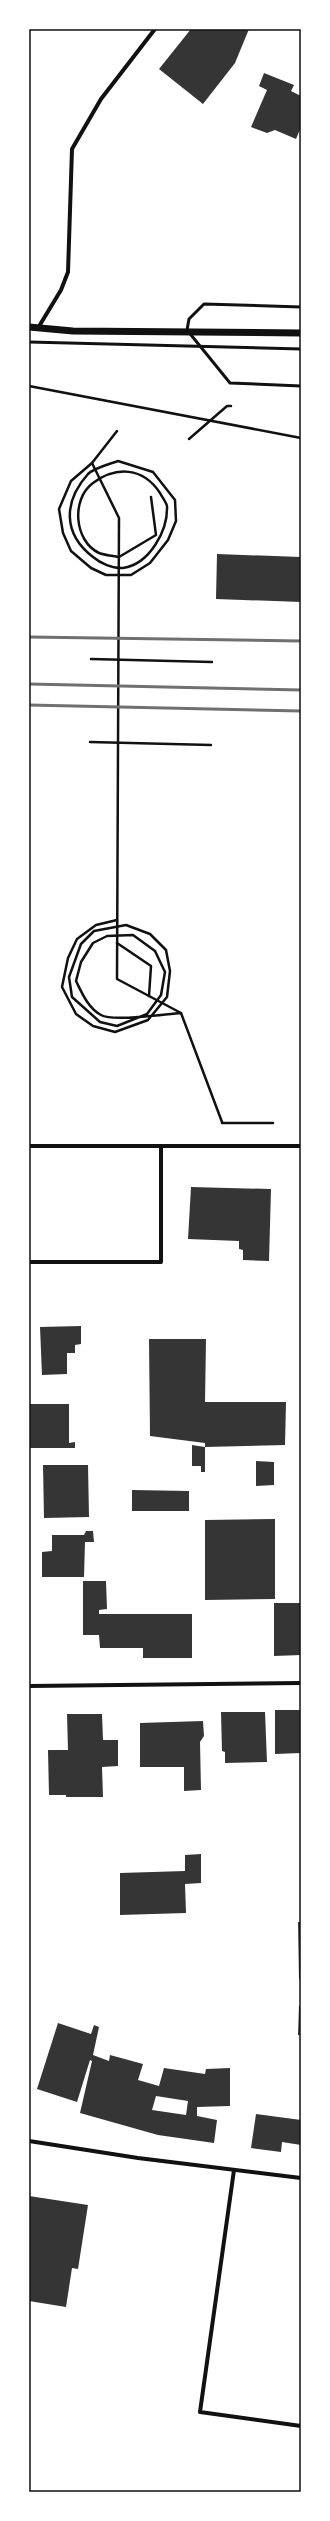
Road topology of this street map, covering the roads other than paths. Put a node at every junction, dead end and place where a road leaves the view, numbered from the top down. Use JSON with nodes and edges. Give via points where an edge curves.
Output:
{"nodes":[{"id":1,"x":155,"y":29,"type":"edge"},
{"id":2,"x":301,"y":307,"type":"edge"},
{"id":3,"x":29,"y":327,"type":"edge"},
{"id":4,"x":38,"y":328,"type":"junction"},
{"id":5,"x":187,"y":330,"type":"junction"},
{"id":6,"x":301,"y":333,"type":"edge"},
{"id":7,"x":29,"y":342,"type":"edge"},
{"id":8,"x":200,"y":346,"type":"junction"},
{"id":9,"x":301,"y":348,"type":"edge"},
{"id":10,"x":301,"y":386,"type":"edge"},
{"id":11,"x":29,"y":1146,"type":"edge"},
{"id":12,"x":161,"y":1146,"type":"junction"},
{"id":13,"x":301,"y":1146,"type":"edge"},
{"id":14,"x":29,"y":1262,"type":"edge"},
{"id":15,"x":301,"y":1683,"type":"edge"},
{"id":16,"x":29,"y":1686,"type":"edge"},
{"id":17,"x":29,"y":2141,"type":"edge"},
{"id":18,"x":234,"y":2170,"type":"junction"},
{"id":19,"x":301,"y":2178,"type":"edge"},
{"id":20,"x":301,"y":2426,"type":"edge"}],
"edges":[{"from":1,"to":4,"type":"street","via":[[101,99],[72,149],[68,272],[61,290]]},
{"from":2,"to":5,"type":"lane","via":[[204,304],[188,319]]},
{"from":3,"to":4,"type":"street"},
{"from":4,"to":5,"type":"street","via":[[73,331]]},
{"from":5,"to":6,"type":"street"},
{"from":5,"to":8,"type":"lane"},
{"from":7,"to":8,"type":"lane"},
{"from":8,"to":9,"type":"lane"},
{"from":8,"to":10,"type":"lane","via":[[230,383]]},
{"from":11,"to":12,"type":"street"},
{"from":12,"to":13,"type":"street"},
{"from":12,"to":14,"type":"street","via":[[161,1262]]},
{"from":15,"to":16,"type":"street"},
{"from":17,"to":18,"type":"street"},
{"from":18,"to":19,"type":"street"},
{"from":18,"to":20,"type":"street","via":[[200,2412]]}]}
